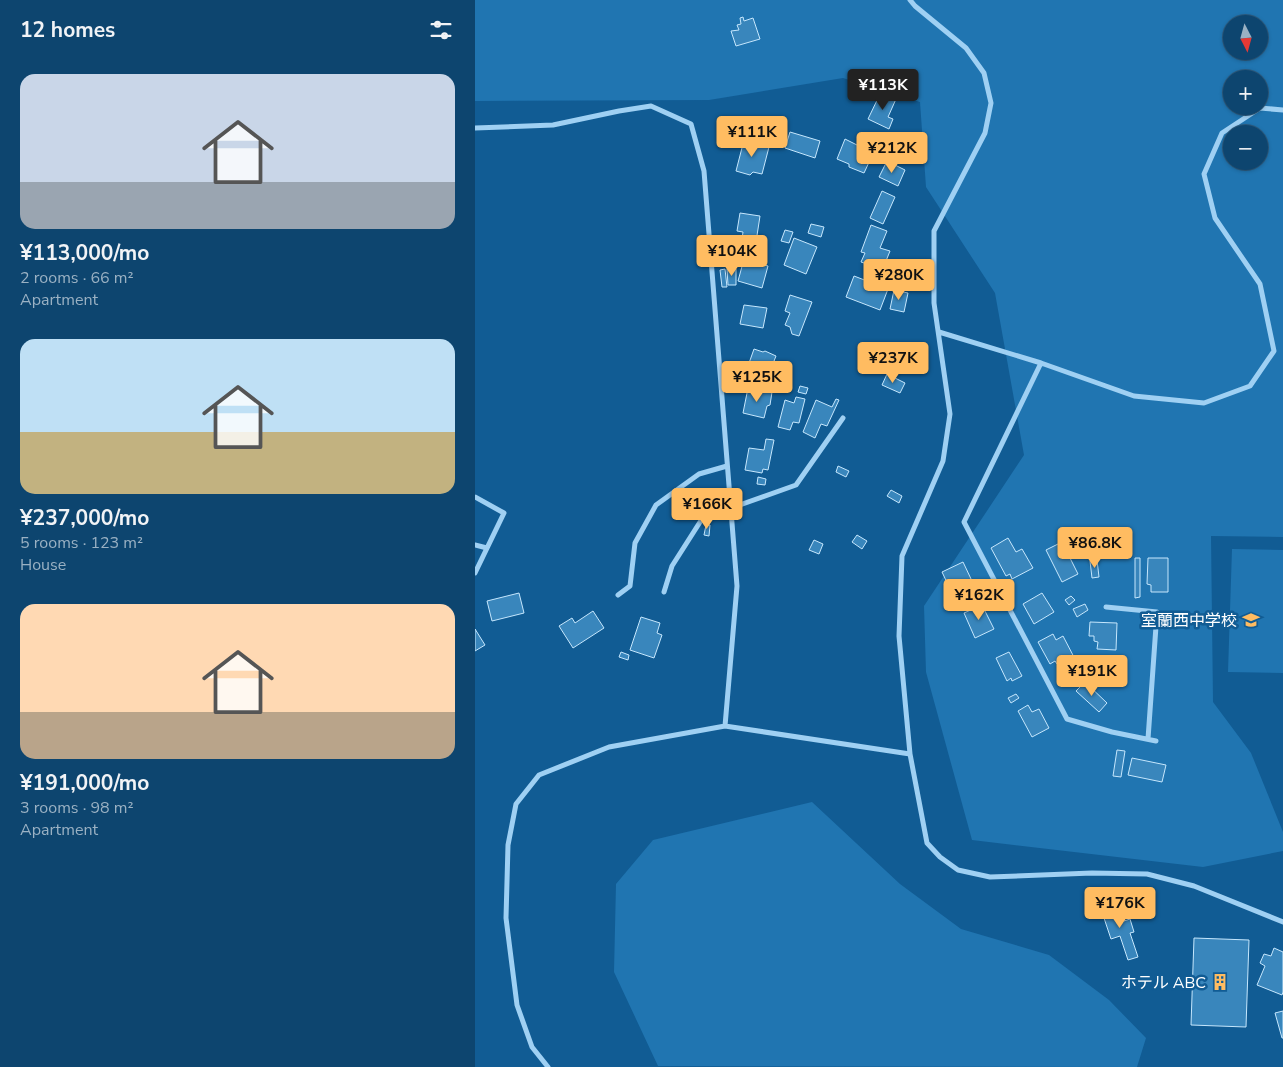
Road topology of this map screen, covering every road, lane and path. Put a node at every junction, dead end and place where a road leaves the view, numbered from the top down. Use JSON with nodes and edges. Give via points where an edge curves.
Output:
{"nodes":[{"id":1,"x":910,"y":0,"type":"edge"},
{"id":2,"x":1283,"y":110,"type":"edge"},
{"id":3,"x":475,"y":128,"type":"edge"},
{"id":4,"x":939,"y":332,"type":"junction"},
{"id":5,"x":1041,"y":363,"type":"junction"},
{"id":6,"x":843,"y":418,"type":"dead end"},
{"id":7,"x":727,"y":466,"type":"junction"},
{"id":8,"x":729,"y":491,"type":"junction"},
{"id":9,"x":475,"y":497,"type":"edge"},
{"id":10,"x":731,"y":508,"type":"junction"},
{"id":11,"x":475,"y":545,"type":"edge"},
{"id":12,"x":487,"y":548,"type":"junction"},
{"id":13,"x":475,"y":573,"type":"edge"},
{"id":14,"x":664,"y":592,"type":"dead end"},
{"id":15,"x":618,"y":595,"type":"dead end"},
{"id":16,"x":1106,"y":607,"type":"dead end"},
{"id":17,"x":725,"y":726,"type":"junction"},
{"id":18,"x":1148,"y":739,"type":"junction"},
{"id":19,"x":1156,"y":740,"type":"dead end"},
{"id":20,"x":910,"y":754,"type":"junction"},
{"id":21,"x":1283,"y":922,"type":"edge"},
{"id":22,"x":548,"y":1067,"type":"edge"}],
"edges":[{"from":1,"to":4,"type":"street","via":[[966,48],[984,73],[991,103],[985,133],[934,232],[934,302]]},
{"from":2,"to":5,"type":"street","via":[[1260,108],[1222,133],[1204,174],[1215,218],[1260,284],[1274,352],[1250,386],[1204,403],[1134,396]]},
{"from":3,"to":7,"type":"street","via":[[553,125],[651,106],[691,124],[704,171]]},
{"from":4,"to":5,"type":"street"},
{"from":4,"to":20,"type":"street","via":[[950,414],[943,461],[902,556],[899,636]]},
{"from":5,"to":18,"type":"street","via":[[964,522],[1067,719]]},
{"from":6,"to":10,"type":"street","via":[[796,485]]},
{"from":7,"to":8,"type":"street"},
{"from":7,"to":15,"type":"street","via":[[699,474],[656,505],[635,542],[630,586]]},
{"from":8,"to":10,"type":"street"},
{"from":8,"to":14,"type":"street","via":[[709,508],[672,566]]},
{"from":9,"to":12,"type":"street","via":[[504,513]]},
{"from":10,"to":17,"type":"street","via":[[737,586]]},
{"from":11,"to":12,"type":"street"},
{"from":12,"to":13,"type":"street"},
{"from":16,"to":18,"type":"street","via":[[1157,612]]},
{"from":17,"to":20,"type":"street"},
{"from":17,"to":22,"type":"street","via":[[609,747],[539,775],[516,804],[509,845],[505,918],[517,1005],[532,1047]]},
{"from":18,"to":19,"type":"street"},
{"from":20,"to":21,"type":"street","via":[[927,843],[958,870],[990,877],[1092,872],[1147,874],[1195,886]]}]}
